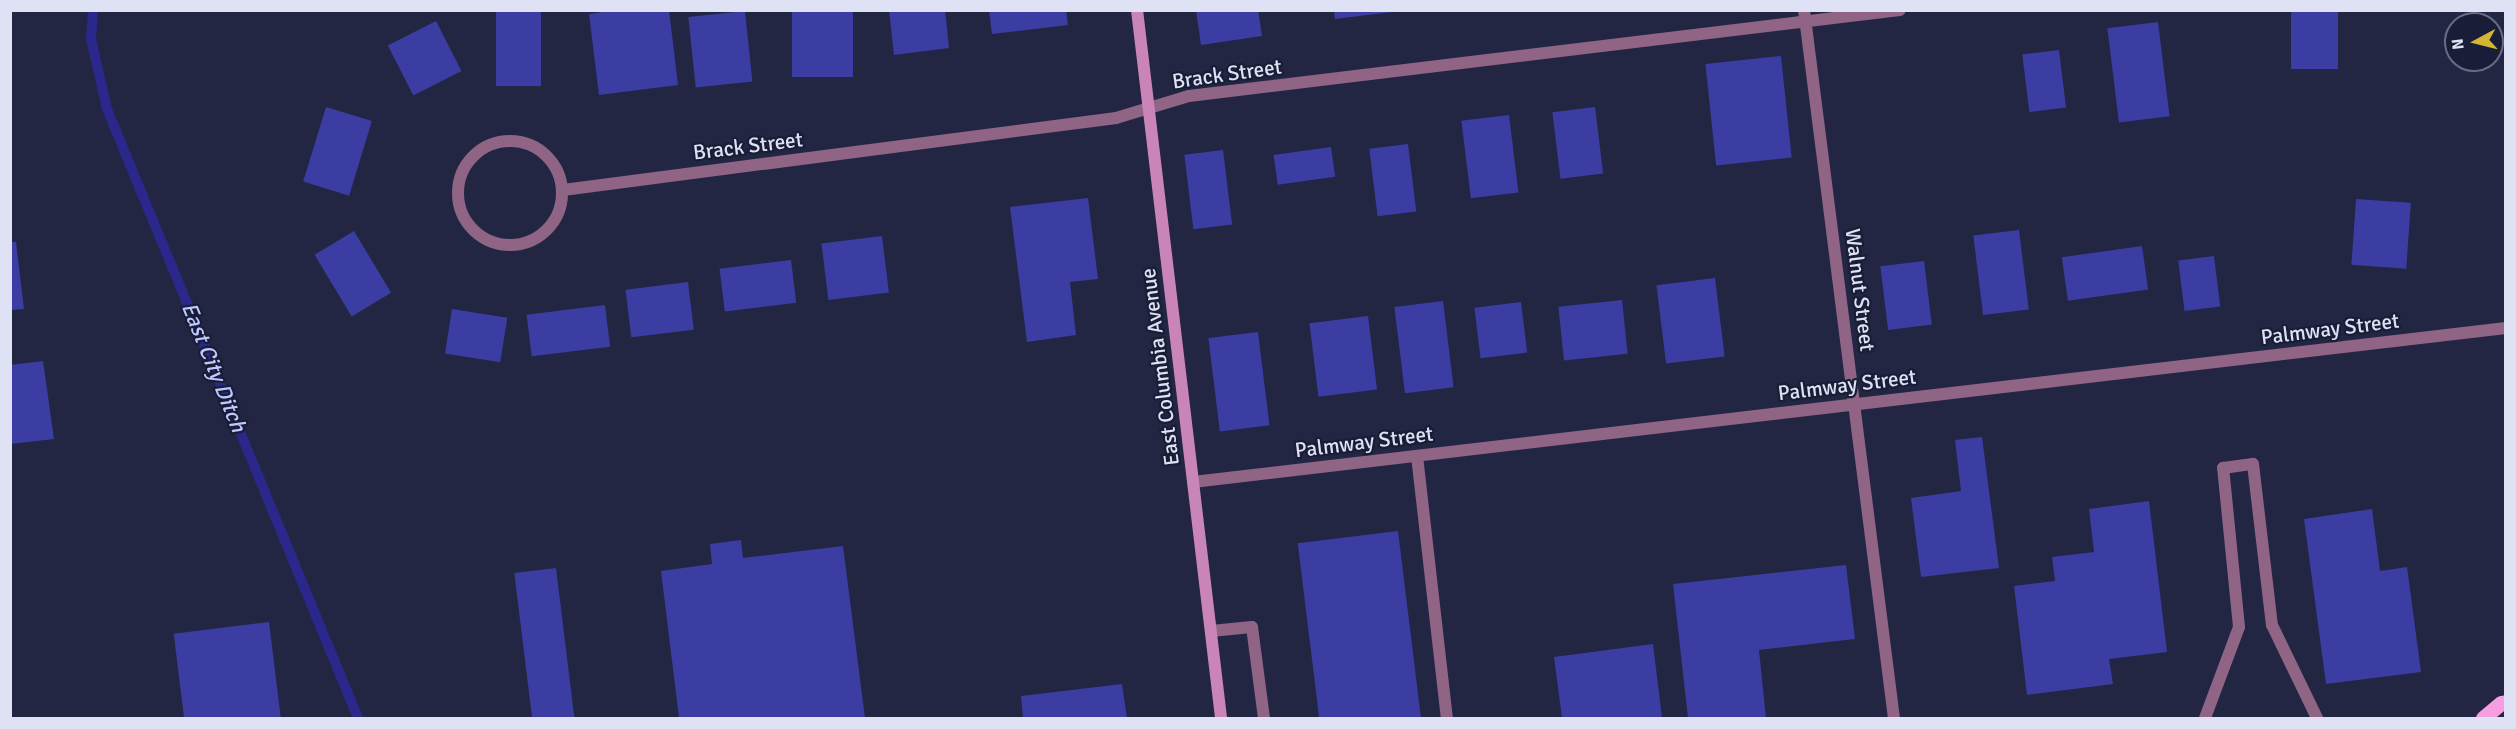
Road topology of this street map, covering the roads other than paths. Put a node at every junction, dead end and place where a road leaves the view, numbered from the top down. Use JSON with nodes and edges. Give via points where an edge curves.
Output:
{"nodes":[{"id":1,"x":1137,"y":10,"type":"edge"},
{"id":2,"x":1900,"y":10,"type":"edge"},
{"id":3,"x":1804,"y":16,"type":"edge"},
{"id":4,"x":1148,"y":107,"type":"junction"},
{"id":5,"x":563,"y":190,"type":"junction"},
{"id":6,"x":2505,"y":328,"type":"edge"},
{"id":7,"x":1855,"y":404,"type":"junction"},
{"id":8,"x":1417,"y":456,"type":"junction"},
{"id":9,"x":1193,"y":482,"type":"junction"},
{"id":10,"x":1211,"y":631,"type":"junction"},
{"id":11,"x":2505,"y":702,"type":"edge"},
{"id":12,"x":1221,"y":718,"type":"edge"},
{"id":13,"x":1264,"y":718,"type":"edge"},
{"id":14,"x":1447,"y":718,"type":"edge"},
{"id":15,"x":1894,"y":718,"type":"edge"},
{"id":16,"x":2205,"y":718,"type":"edge"},
{"id":17,"x":2317,"y":718,"type":"edge"},
{"id":18,"x":2483,"y":718,"type":"edge"}],
"edges":[{"from":1,"to":4,"type":"street","name":"East Columbia Avenue"},
{"from":2,"to":3,"type":"street","name":"Brack Street"},
{"from":3,"to":4,"type":"street","name":"Brack Street","via":[[1189,96]]},
{"from":3,"to":7,"type":"street","name":"Walnut Street"},
{"from":4,"to":5,"type":"street","name":"Brack Street","via":[[1116,118]]},
{"from":4,"to":9,"type":"street","name":"East Columbia Avenue"},
{"from":5,"to":5,"type":"street","via":[[561,207],[540,236],[524,244],[506,246],[482,237],[464,218],[458,201],[463,168],[473,154],[504,141],[537,148],[550,159]]},
{"from":6,"to":7,"type":"street","name":"Palmway Street"},
{"from":7,"to":8,"type":"street","name":"Palmway Street"},
{"from":7,"to":15,"type":"street","name":"Walnut Street"},
{"from":8,"to":9,"type":"street","name":"Palmway Street"},
{"from":8,"to":14,"type":"street"},
{"from":9,"to":10,"type":"street","name":"East Columbia Avenue"},
{"from":10,"to":12,"type":"street","name":"East Columbia Avenue"},
{"from":10,"to":13,"type":"street","via":[[1252,627]]},
{"from":11,"to":18,"type":"main road"},
{"from":16,"to":17,"type":"street","via":[[2239,627],[2223,468],[2253,464],[2272,626]]}]}
